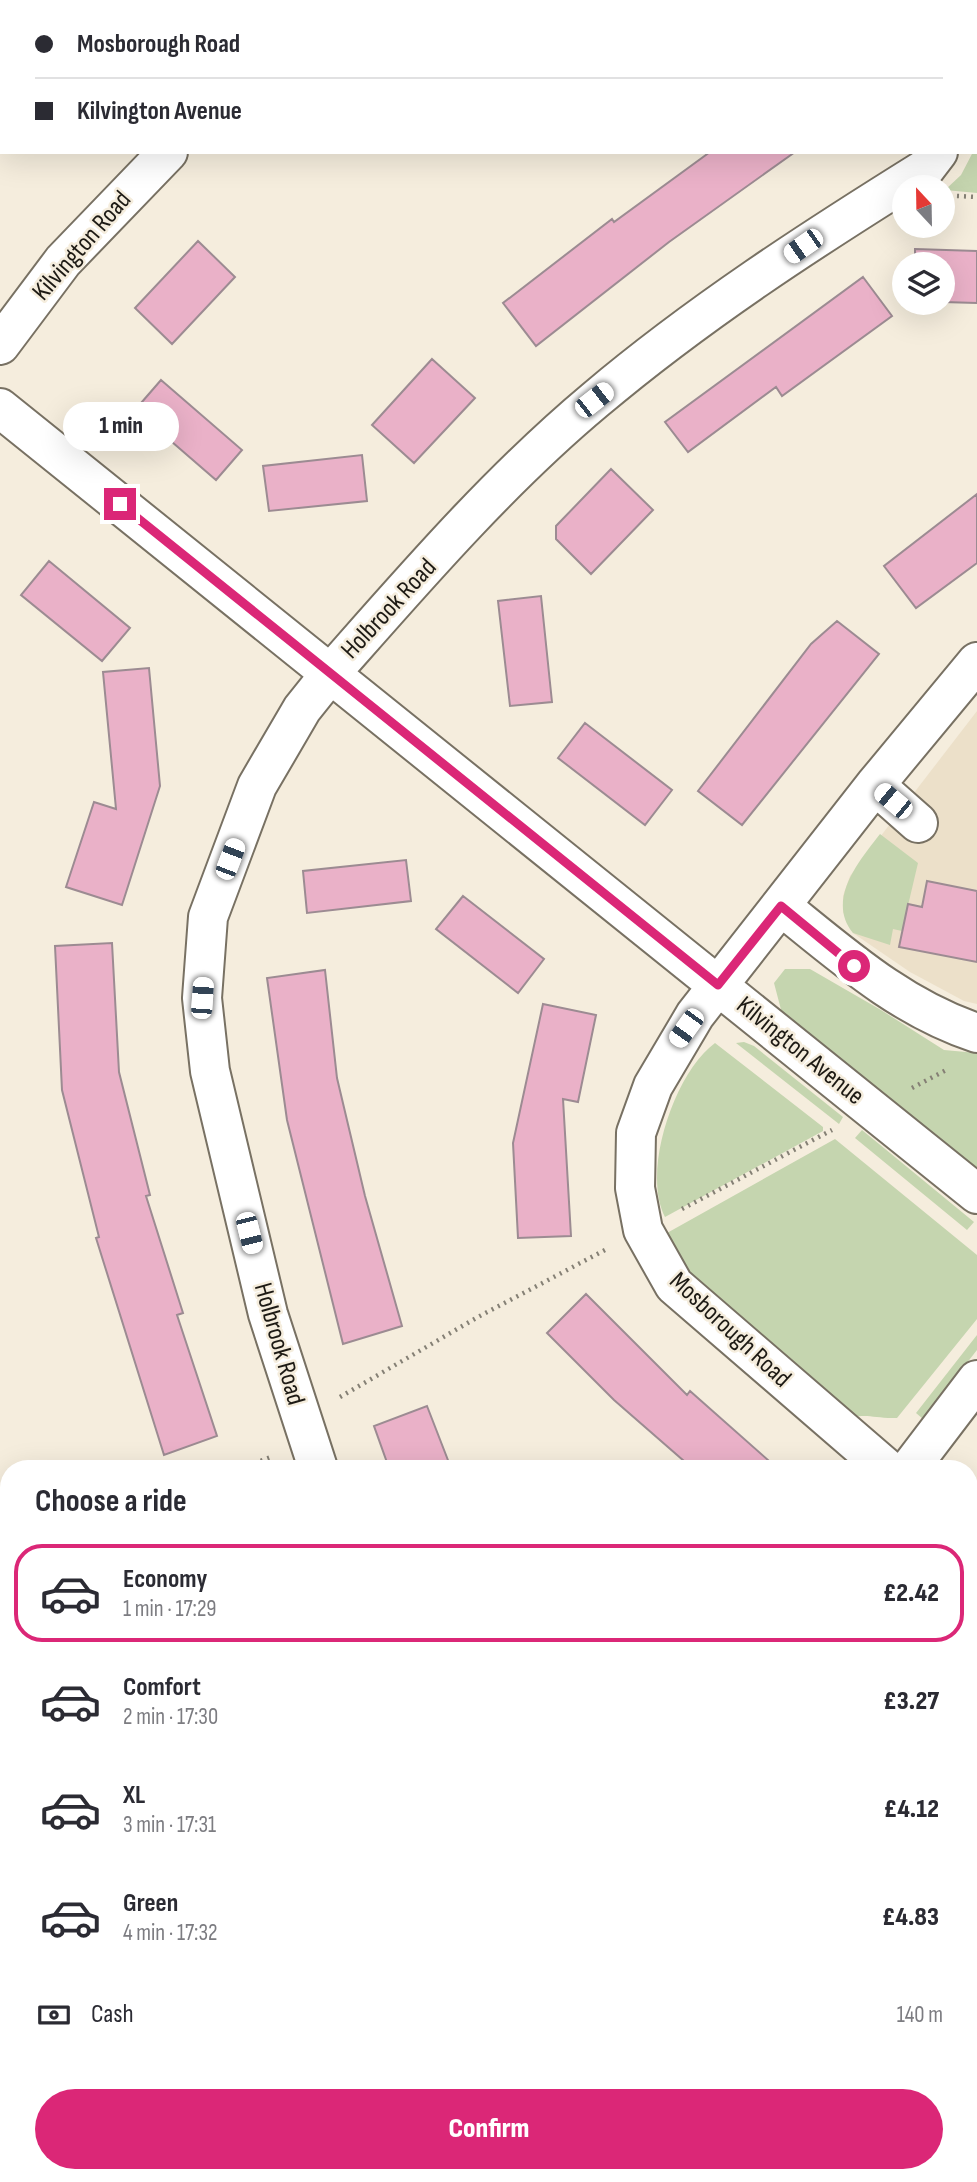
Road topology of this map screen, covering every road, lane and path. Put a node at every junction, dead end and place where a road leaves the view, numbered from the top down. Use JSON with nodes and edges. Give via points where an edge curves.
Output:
{"nodes":[{"id":1,"x":166,"y":154,"type":"edge"},
{"id":2,"x":936,"y":154,"type":"edge"},
{"id":3,"x":0,"y":345,"type":"edge"},
{"id":4,"x":0,"y":408,"type":"edge"},
{"id":5,"x":977,"y":662,"type":"edge"},
{"id":6,"x":330,"y":674,"type":"junction"},
{"id":7,"x":875,"y":785,"type":"junction"},
{"id":8,"x":918,"y":823,"type":"dead end"},
{"id":9,"x":781,"y":906,"type":"junction"},
{"id":10,"x":718,"y":985,"type":"junction"},
{"id":11,"x":977,"y":1034,"type":"edge"},
{"id":12,"x":953,"y":1066,"type":"dead end"},
{"id":13,"x":905,"y":1092,"type":"dead end"},
{"id":14,"x":836,"y":1128,"type":"dead end"},
{"id":15,"x":977,"y":1194,"type":"edge"},
{"id":16,"x":676,"y":1212,"type":"dead end"},
{"id":17,"x":615,"y":1245,"type":"dead end"},
{"id":18,"x":977,"y":1380,"type":"edge"},
{"id":19,"x":334,"y":1400,"type":"dead end"},
{"id":20,"x":276,"y":1455,"type":"dead end"},
{"id":21,"x":263,"y":1460,"type":"edge"},
{"id":22,"x":315,"y":1460,"type":"edge"},
{"id":23,"x":877,"y":1460,"type":"edge"},
{"id":24,"x":915,"y":1460,"type":"edge"}],
"edges":[{"from":1,"to":3,"type":"street","name":"Kilvington Road","via":[[63,261]]},
{"from":2,"to":6,"type":"street","name":"Holbrook Road","via":[[925,169],[695,321],[594,400],[511,477]]},
{"from":4,"to":6,"type":"street","name":"Kilvington Avenue"},
{"from":5,"to":7,"type":"street","name":"Mosborough Road"},
{"from":6,"to":10,"type":"street","name":"Kilvington Avenue"},
{"from":6,"to":22,"type":"street","name":"Holbrook Road","via":[[302,709],[257,786],[208,917],[202,998],[210,1071],[268,1314]]},
{"from":7,"to":8,"type":"street"},
{"from":7,"to":9,"type":"street","name":"Mosborough Road"},
{"from":9,"to":10,"type":"street","name":"Mosborough Road"},
{"from":9,"to":11,"type":"street","via":[[870,979],[943,1022]]},
{"from":10,"to":15,"type":"street","name":"Kilvington Avenue"},
{"from":10,"to":23,"type":"street","name":"Mosborough Road","via":[[677,1041],[653,1086],[636,1133],[635,1188],[643,1230],[674,1285]]},
{"from":12,"to":13,"type":"path"},
{"from":14,"to":16,"type":"path"},
{"from":17,"to":19,"type":"path"},
{"from":18,"to":24,"type":"street"},
{"from":20,"to":21,"type":"path"}]}
